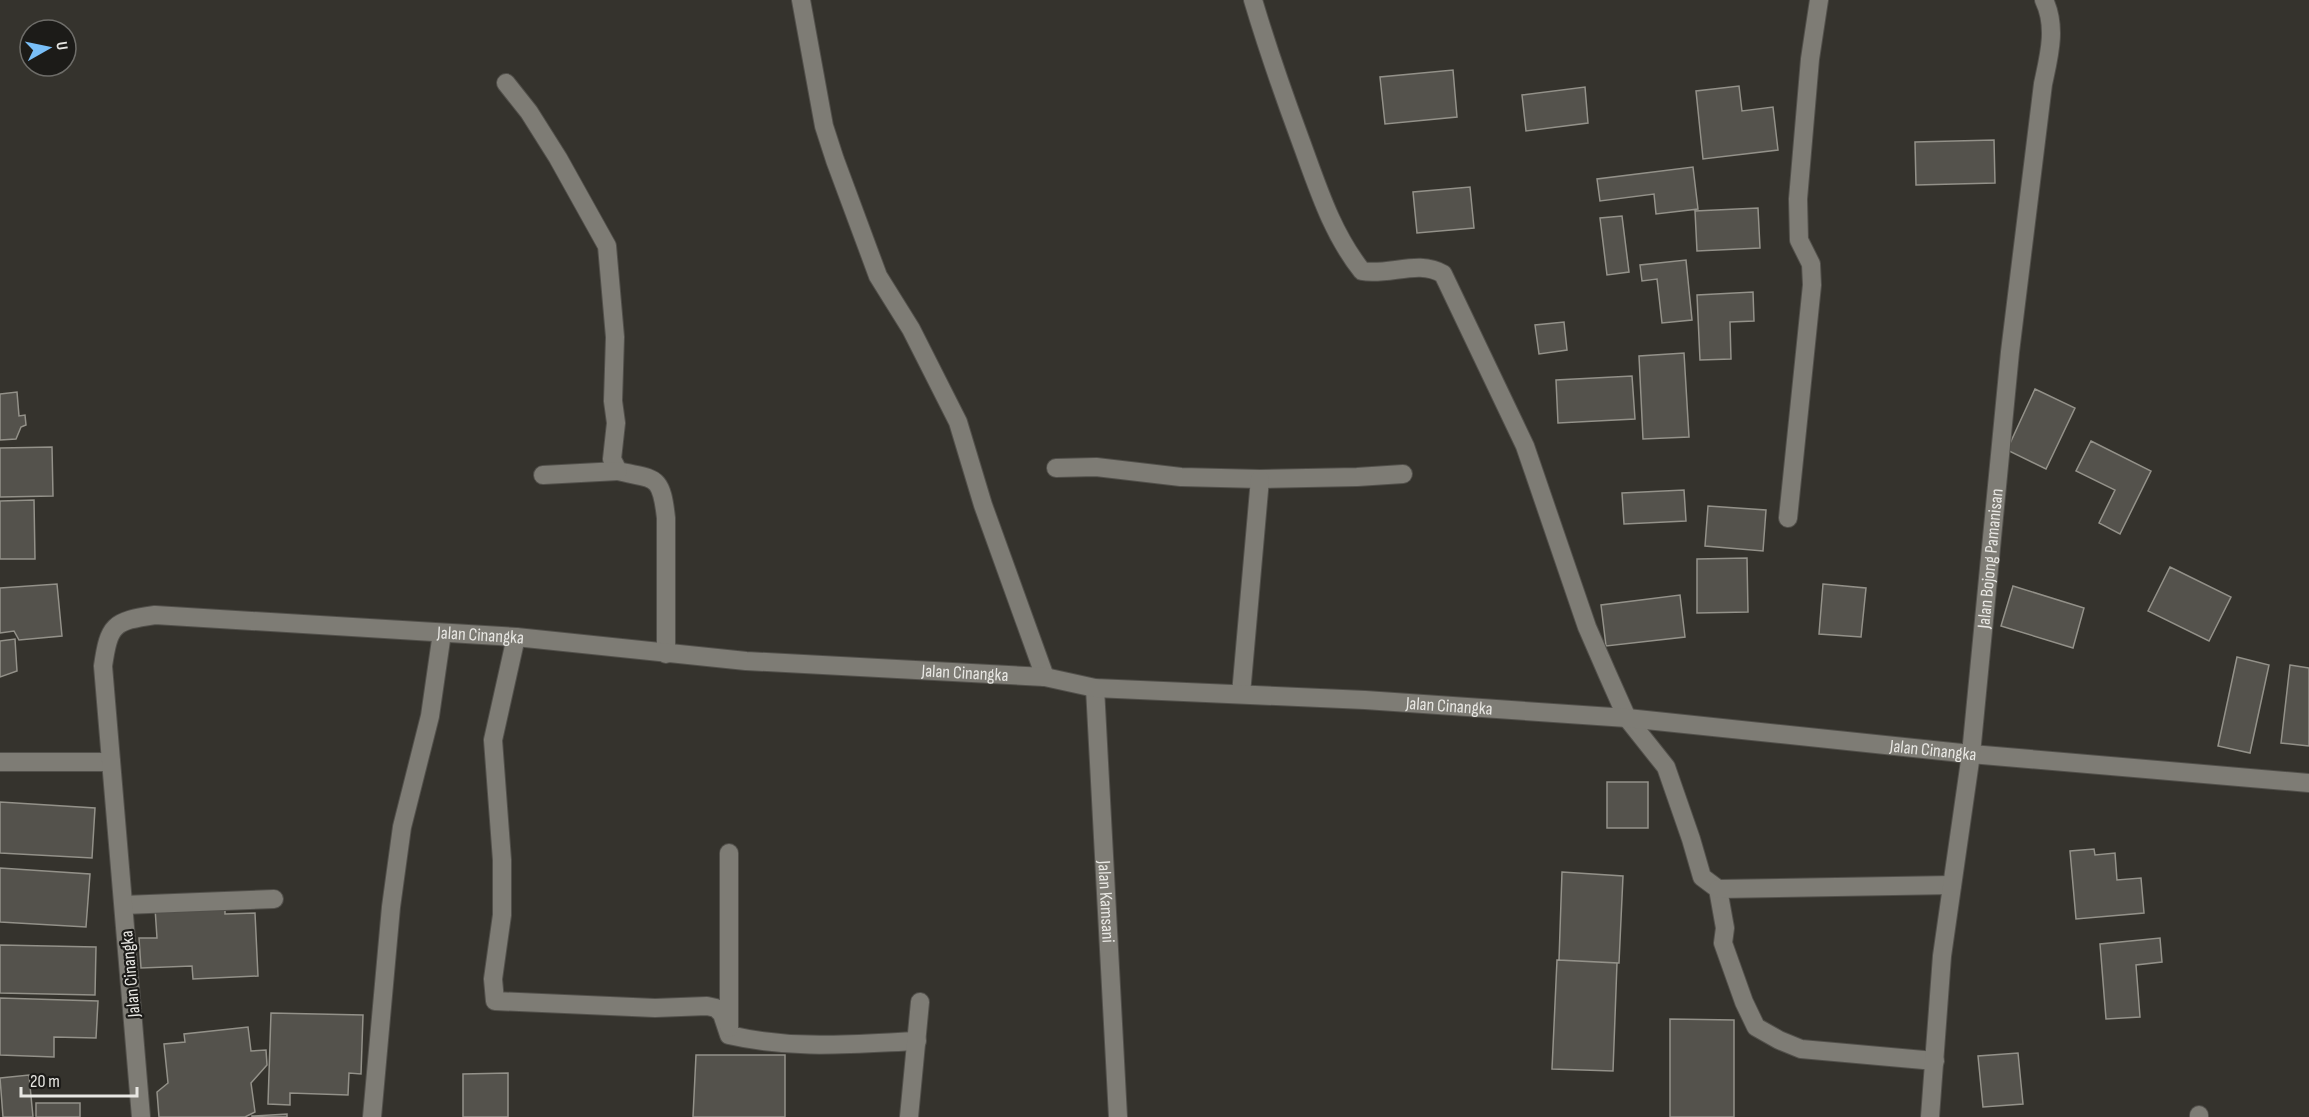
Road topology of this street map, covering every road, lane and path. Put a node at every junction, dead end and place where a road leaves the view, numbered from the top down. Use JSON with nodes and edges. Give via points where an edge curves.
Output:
{"nodes":[{"id":1,"x":801,"y":0,"type":"edge"},
{"id":2,"x":1253,"y":0,"type":"edge"},
{"id":3,"x":1819,"y":0,"type":"edge"},
{"id":4,"x":2044,"y":0,"type":"edge"},
{"id":5,"x":506,"y":83,"type":"dead end"},
{"id":6,"x":1056,"y":468,"type":"dead end"},
{"id":7,"x":618,"y":471,"type":"junction"},
{"id":8,"x":1403,"y":474,"type":"dead end"},
{"id":9,"x":543,"y":475,"type":"dead end"},
{"id":10,"x":1260,"y":479,"type":"junction"},
{"id":11,"x":1788,"y":518,"type":"dead end"},
{"id":12,"x":442,"y":633,"type":"junction"},
{"id":13,"x":516,"y":637,"type":"junction"},
{"id":14,"x":666,"y":654,"type":"junction"},
{"id":15,"x":1045,"y":677,"type":"junction"},
{"id":16,"x":1095,"y":688,"type":"junction"},
{"id":17,"x":1241,"y":694,"type":"junction"},
{"id":18,"x":1627,"y":717,"type":"junction"},
{"id":19,"x":1971,"y":754,"type":"junction"},
{"id":20,"x":0,"y":762,"type":"edge"},
{"id":21,"x":111,"y":762,"type":"junction"},
{"id":22,"x":2309,"y":783,"type":"edge"},
{"id":23,"x":729,"y":853,"type":"dead end"},
{"id":24,"x":1952,"y":885,"type":"junction"},
{"id":25,"x":1718,"y":890,"type":"junction"},
{"id":26,"x":274,"y":899,"type":"dead end"},
{"id":27,"x":124,"y":905,"type":"junction"},
{"id":28,"x":920,"y":1002,"type":"dead end"},
{"id":29,"x":729,"y":1035,"type":"junction"},
{"id":30,"x":916,"y":1041,"type":"junction"},
{"id":31,"x":1935,"y":1061,"type":"junction"},
{"id":32,"x":141,"y":1117,"type":"edge"},
{"id":33,"x":372,"y":1117,"type":"edge"},
{"id":34,"x":909,"y":1117,"type":"edge"},
{"id":35,"x":1118,"y":1117,"type":"edge"},
{"id":36,"x":1930,"y":1117,"type":"edge"}],
"edges":[{"from":1,"to":15,"type":"street","via":[[824,126],[836,160],[878,276],[958,422],[983,505]]},
{"from":2,"to":18,"type":"street","via":[[1330,221],[1352,259],[1362,271],[1375,274],[1423,267],[1443,274],[1525,446],[1587,627]]},
{"from":3,"to":11,"type":"street","via":[[1798,199],[1799,240],[1810,264],[1812,285]]},
{"from":4,"to":19,"type":"street","name":"Jalan Bojong Pamanisan","via":[[2051,16],[2051,43],[2010,352]]},
{"from":5,"to":7,"type":"street","via":[[558,158],[607,246],[615,338],[616,423],[612,459]]},
{"from":6,"to":10,"type":"street","via":[[1096,467],[1182,477]]},
{"from":7,"to":9,"type":"street"},
{"from":7,"to":14,"type":"street","via":[[648,476],[659,485],[664,501]]},
{"from":8,"to":10,"type":"street"},
{"from":10,"to":17,"type":"street"},
{"from":12,"to":13,"type":"street","name":"Jalan Cinangka"},
{"from":12,"to":21,"type":"street","name":"Jalan Cinangka","via":[[155,615],[129,619],[107,638],[103,666]]},
{"from":12,"to":33,"type":"street","via":[[430,716],[402,827]]},
{"from":13,"to":14,"type":"street","name":"Jalan Cinangka"},
{"from":13,"to":29,"type":"street","via":[[494,740],[502,860],[502,915],[493,980],[495,1001],[655,1008],[707,1006],[722,1014]]},
{"from":14,"to":15,"type":"street","name":"Jalan Cinangka"},
{"from":15,"to":16,"type":"street","name":"Jalan Cinangka"},
{"from":16,"to":17,"type":"street","name":"Jalan Cinangka"},
{"from":16,"to":35,"type":"street","name":"Jalan Kamsani"},
{"from":17,"to":18,"type":"street","name":"Jalan Cinangka"},
{"from":18,"to":19,"type":"street","name":"Jalan Cinangka"},
{"from":18,"to":25,"type":"street","via":[[1666,767],[1702,877]]},
{"from":19,"to":22,"type":"street","name":"Jalan Cinangka"},
{"from":19,"to":24,"type":"street","name":"Jalan Bojong Pamanisan"},
{"from":20,"to":21,"type":"street"},
{"from":21,"to":27,"type":"street","name":"Jalan Cinangka"},
{"from":23,"to":29,"type":"street"},
{"from":24,"to":25,"type":"street"},
{"from":24,"to":31,"type":"street","name":"Jalan Bojong Pamanisan","via":[[1942,956]]},
{"from":25,"to":31,"type":"street","via":[[1725,928],[1723,943],[1756,1027],[1801,1048]]},
{"from":26,"to":27,"type":"street"},
{"from":27,"to":32,"type":"street","name":"Jalan Cinangka"},
{"from":28,"to":30,"type":"street"},
{"from":29,"to":30,"type":"street","via":[[762,1043],[804,1046]]},
{"from":30,"to":34,"type":"street"},
{"from":31,"to":36,"type":"street","name":"Jalan Bojong Pamanisan"}]}
